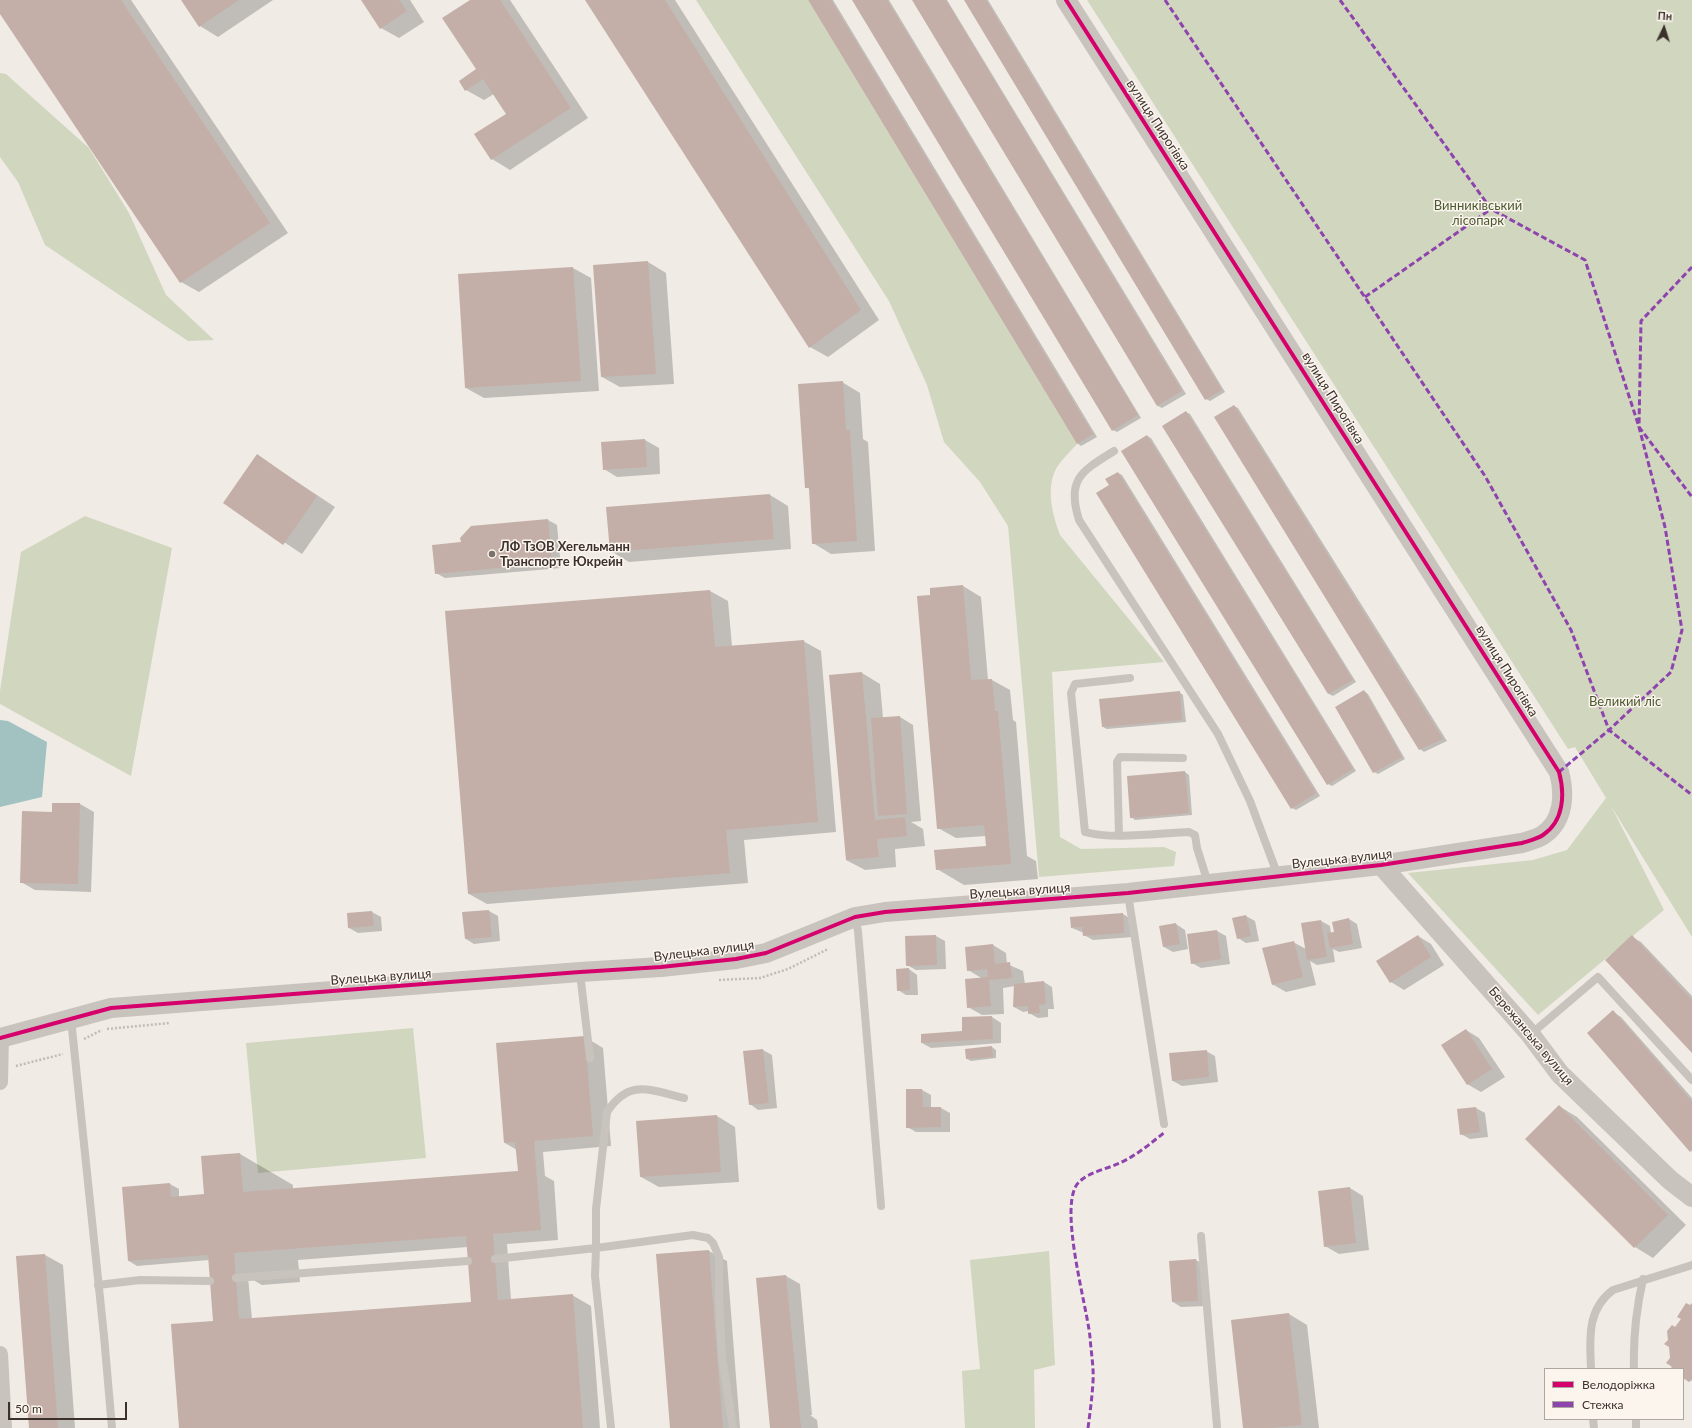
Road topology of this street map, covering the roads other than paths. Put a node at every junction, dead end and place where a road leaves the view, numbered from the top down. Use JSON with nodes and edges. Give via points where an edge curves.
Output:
{"nodes":[{"id":1,"x":1066,"y":0,"type":"edge"},
{"id":2,"x":1114,"y":450,"type":"dead end"},
{"id":3,"x":1130,"y":678,"type":"dead end"},
{"id":4,"x":1183,"y":758,"type":"dead end"},
{"id":5,"x":1560,"y":814,"type":"joint"},
{"id":6,"x":1119,"y":835,"type":"junction"},
{"id":7,"x":1381,"y":865,"type":"junction"},
{"id":8,"x":1278,"y":876,"type":"junction"},
{"id":9,"x":1208,"y":884,"type":"junction"},
{"id":10,"x":1128,"y":893,"type":"junction"},
{"id":11,"x":855,"y":917,"type":"junction"},
{"id":12,"x":580,"y":972,"type":"junction"},
{"id":13,"x":71,"y":1019,"type":"junction"},
{"id":14,"x":1530,"y":1034,"type":"junction"},
{"id":15,"x":1,"y":1037,"type":"edge"},
{"id":16,"x":590,"y":1058,"type":"dead end"},
{"id":17,"x":0,"y":1076,"type":"edge"},
{"id":18,"x":1692,"y":1080,"type":"edge"},
{"id":19,"x":684,"y":1098,"type":"dead end"},
{"id":20,"x":1164,"y":1124,"type":"dead end"},
{"id":21,"x":1692,"y":1197,"type":"edge"},
{"id":22,"x":881,"y":1206,"type":"dead end"},
{"id":23,"x":1201,"y":1236,"type":"dead end"},
{"id":24,"x":596,"y":1248,"type":"junction"},
{"id":25,"x":495,"y":1259,"type":"dead end"},
{"id":26,"x":468,"y":1261,"type":"dead end"},
{"id":27,"x":1692,"y":1264,"type":"edge"},
{"id":28,"x":236,"y":1278,"type":"dead end"},
{"id":29,"x":1643,"y":1279,"type":"junction"},
{"id":30,"x":210,"y":1281,"type":"dead end"},
{"id":31,"x":98,"y":1285,"type":"junction"},
{"id":32,"x":0,"y":1354,"type":"edge"},
{"id":33,"x":1591,"y":1368,"type":"edge"},
{"id":34,"x":1634,"y":1368,"type":"edge"},
{"id":35,"x":1216,"y":1427,"type":"edge"},
{"id":36,"x":4,"y":1428,"type":"edge"},
{"id":37,"x":112,"y":1428,"type":"edge"},
{"id":38,"x":611,"y":1428,"type":"edge"},
{"id":39,"x":733,"y":1428,"type":"edge"}],
"edges":[{"from":1,"to":5,"type":"street","name":"вулиця Пирогівка","via":[[1559,772],[1563,799]]},
{"from":2,"to":8,"type":"lane","via":[[1089,467],[1075,486],[1075,508],[1079,520],[1218,734],[1250,801]]},
{"from":3,"to":6,"type":"lane","via":[[1075,684],[1071,692],[1085,832]]},
{"from":4,"to":6,"type":"lane","via":[[1120,757],[1117,762]]},
{"from":5,"to":7,"type":"street","name":"Вулецька вулиця","via":[[1542,835],[1522,843]]},
{"from":6,"to":9,"type":"lane","via":[[1189,832],[1195,835]]},
{"from":7,"to":8,"type":"street","name":"Вулецька вулиця"},
{"from":7,"to":14,"type":"street","name":"Бережанська вулиця"},
{"from":8,"to":9,"type":"street","name":"Вулецька вулиця"},
{"from":9,"to":10,"type":"street","name":"Вулецька вулиця"},
{"from":10,"to":11,"type":"street","name":"Вулецька вулиця","via":[[923,908]]},
{"from":10,"to":20,"type":"lane"},
{"from":11,"to":12,"type":"street","name":"Вулецька вулиця","via":[[766,953],[736,959]]},
{"from":11,"to":22,"type":"lane"},
{"from":12,"to":13,"type":"street","name":"Вулецька вулиця","via":[[111,1008]]},
{"from":12,"to":16,"type":"lane"},
{"from":13,"to":15,"type":"street","name":"Вулецька вулиця"},
{"from":13,"to":31,"type":"lane"},
{"from":14,"to":18,"type":"lane","via":[[1598,977]]},
{"from":14,"to":21,"type":"street","name":"Бережанська вулиця","via":[[1560,1074],[1670,1180]]},
{"from":15,"to":17,"type":"street"},
{"from":19,"to":24,"type":"lane","via":[[655,1091],[631,1089],[614,1101],[607,1112],[596,1209]]},
{"from":23,"to":35,"type":"lane"},
{"from":24,"to":25,"type":"lane"},
{"from":24,"to":38,"type":"lane","via":[[595,1276]]},
{"from":24,"to":39,"type":"lane","via":[[693,1235],[708,1238],[713,1243],[719,1257],[722,1357]]},
{"from":26,"to":28,"type":"lane"},
{"from":27,"to":29,"type":"lane"},
{"from":29,"to":33,"type":"lane","via":[[1613,1290],[1596,1308],[1590,1335]]},
{"from":29,"to":34,"type":"lane","via":[[1636,1310]]},
{"from":30,"to":31,"type":"lane","via":[[140,1280]]},
{"from":31,"to":37,"type":"lane"},
{"from":32,"to":36,"type":"street"}]}
